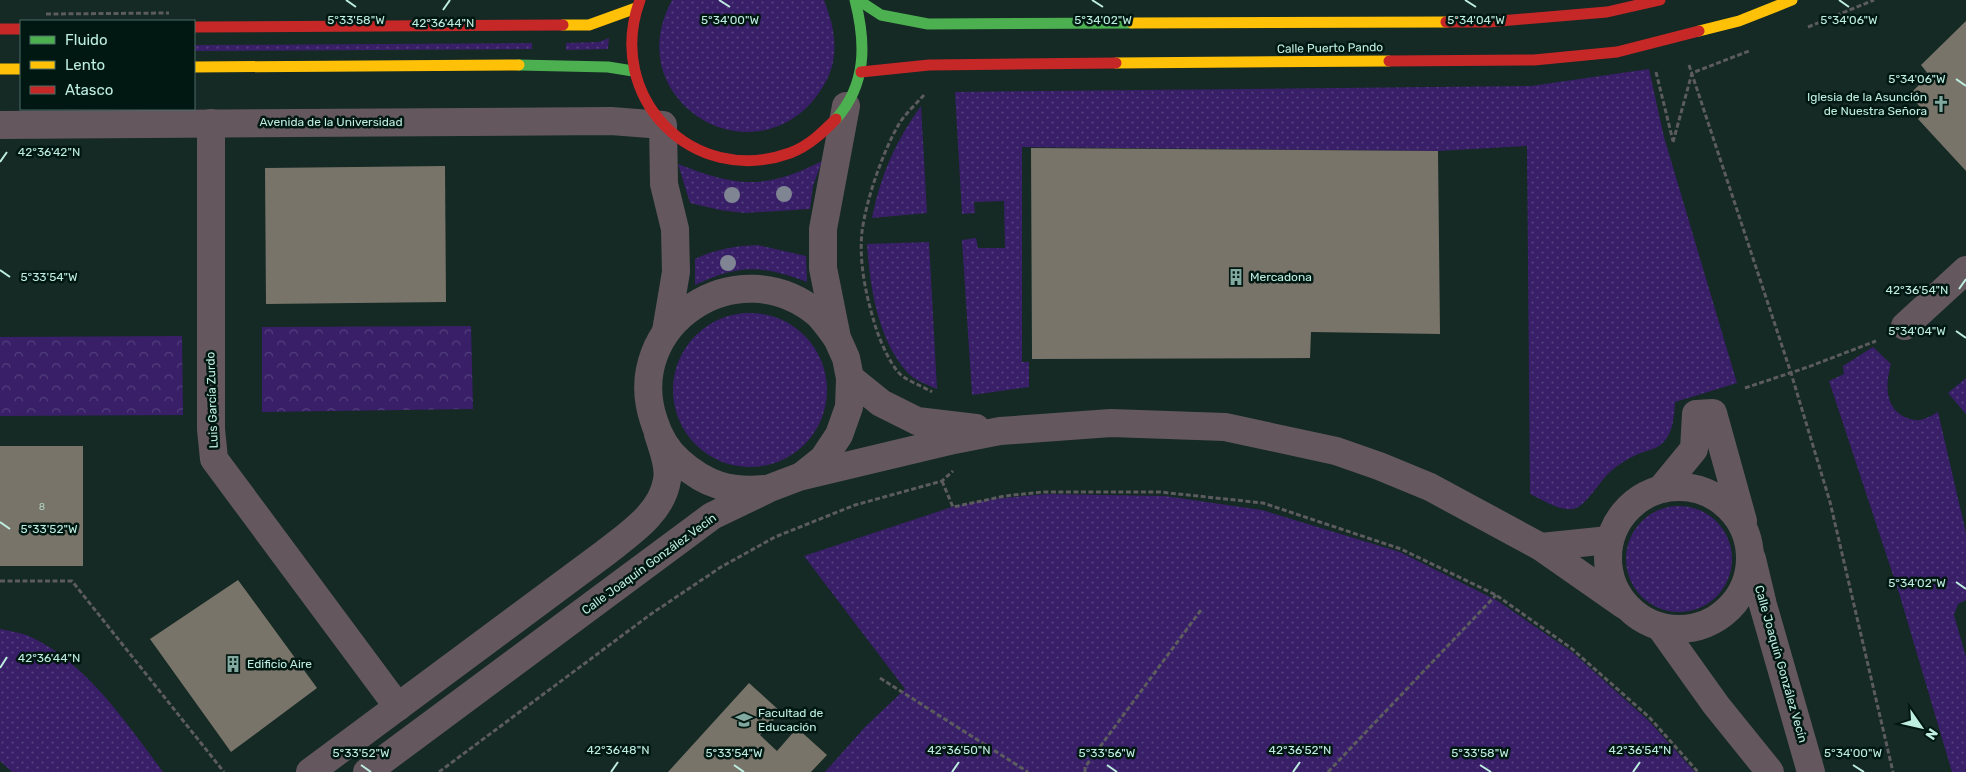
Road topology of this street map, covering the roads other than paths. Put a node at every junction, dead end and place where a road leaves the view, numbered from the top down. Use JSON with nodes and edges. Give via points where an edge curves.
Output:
{"nodes":[{"id":1,"x":857,"y":0,"type":"edge"},
{"id":2,"x":1660,"y":0,"type":"edge"},
{"id":3,"x":1792,"y":0,"type":"edge"},
{"id":4,"x":638,"y":4,"type":"edge"},
{"id":5,"x":195,"y":28,"type":"edge"},
{"id":6,"x":0,"y":29,"type":"edge"},
{"id":7,"x":20,"y":29,"type":"edge"},
{"id":8,"x":195,"y":67,"type":"edge"},
{"id":9,"x":0,"y":69,"type":"edge"},
{"id":10,"x":20,"y":69,"type":"edge"},
{"id":11,"x":633,"y":71,"type":"junction"},
{"id":12,"x":861,"y":72,"type":"junction"},
{"id":13,"x":846,"y":106,"type":"junction"},
{"id":14,"x":211,"y":123,"type":"junction"},
{"id":15,"x":0,"y":125,"type":"edge"},
{"id":16,"x":663,"y":125,"type":"junction"},
{"id":17,"x":1966,"y":270,"type":"edge"},
{"id":18,"x":1905,"y":326,"type":"dead end"},
{"id":19,"x":666,"y":331,"type":"junction"},
{"id":20,"x":837,"y":338,"type":"junction"},
{"id":21,"x":850,"y":378,"type":"junction"},
{"id":22,"x":1000,"y":431,"type":"junction"},
{"id":23,"x":658,"y":434,"type":"junction"},
{"id":24,"x":799,"y":478,"type":"junction"},
{"id":25,"x":770,"y":488,"type":"junction"},
{"id":26,"x":1662,"y":488,"type":"junction"},
{"id":27,"x":1610,"y":540,"type":"junction"},
{"id":28,"x":1748,"y":542,"type":"junction"},
{"id":29,"x":1541,"y":547,"type":"junction"},
{"id":30,"x":1624,"y":605,"type":"junction"},
{"id":31,"x":1661,"y":628,"type":"junction"},
{"id":32,"x":398,"y":707,"type":"junction"},
{"id":33,"x":310,"y":772,"type":"edge"},
{"id":34,"x":367,"y":772,"type":"edge"},
{"id":35,"x":1770,"y":772,"type":"edge"},
{"id":36,"x":1811,"y":772,"type":"edge"}],
"edges":[{"from":1,"to":2,"type":"main road","name":"Calle Puerto Pando","via":[[881,15],[928,24],[1488,22],[1607,12]]},
{"from":1,"to":12,"type":"main road","via":[[864,35]]},
{"from":3,"to":12,"type":"main road","name":"Calle Puerto Pando","via":[[1739,21],[1617,52],[1534,60],[929,66]]},
{"from":4,"to":5,"type":"main road","via":[[589,25]]},
{"from":4,"to":11,"type":"main road","via":[[631,51]]},
{"from":6,"to":7,"type":"main road"},
{"from":8,"to":11,"type":"main road","via":[[548,64]]},
{"from":9,"to":10,"type":"main road"},
{"from":11,"to":16,"type":"main road","via":[[646,104]]},
{"from":12,"to":13,"type":"main road"},
{"from":13,"to":16,"type":"main road","via":[[828,129],[805,146],[778,158],[749,162],[720,158],[693,148]]},
{"from":13,"to":20,"type":"street","via":[[823,229],[823,268]]},
{"from":14,"to":15,"type":"street","name":"Avenida de la Universidad"},
{"from":14,"to":16,"type":"street","name":"Avenida de la Universidad","via":[[610,120]]},
{"from":14,"to":32,"type":"street","name":"Luis García Zurdo","via":[[211,428],[214,459]]},
{"from":16,"to":19,"type":"street","via":[[664,184],[674,229],[676,272]]},
{"from":17,"to":18,"type":"street"},
{"from":19,"to":20,"type":"street","via":[[686,310],[711,295],[739,288],[768,290],[795,299],[819,315]]},
{"from":19,"to":23,"type":"street","via":[[654,355],[648,382],[650,408]]},
{"from":20,"to":21,"type":"street"},
{"from":21,"to":22,"type":"street","name":"Calle Joaquín González Vecín","via":[[881,403],[917,421]]},
{"from":21,"to":24,"type":"street","via":[[849,407],[839,435],[822,459]]},
{"from":22,"to":24,"type":"street","name":"Calle Joaquín González Vecín"},
{"from":22,"to":29,"type":"street","name":"Calle Joaquín González Vecín","via":[[1111,423],[1226,428],[1336,451],[1430,487]]},
{"from":23,"to":25,"type":"street","via":[[673,456],[693,474],[717,486],[744,491]]},
{"from":23,"to":32,"type":"street","via":[[667,466],[667,480],[660,499],[642,524]]},
{"from":24,"to":25,"type":"street","name":"Calle Joaquín González Vecín"},
{"from":25,"to":34,"type":"street","name":"Calle Joaquín González Vecín","via":[[712,516]]},
{"from":26,"to":27,"type":"street","name":"Calle Joaquín González Vecín","via":[[1638,499],[1620,517]]},
{"from":26,"to":28,"type":"street","name":"Calle Joaquín González Vecín","via":[[1687,486],[1711,494],[1732,509]]},
{"from":26,"to":28,"type":"street","name":"Calle Joaquín González Vecín","via":[[1694,449],[1696,414],[1713,413]]},
{"from":27,"to":29,"type":"street"},
{"from":27,"to":30,"type":"street","name":"Calle Joaquín González Vecín","via":[[1609,574]]},
{"from":28,"to":31,"type":"street","name":"Calle Joaquín González Vecín","via":[[1747,581],[1734,605],[1713,622],[1688,630]]},
{"from":28,"to":36,"type":"street","name":"Calle Joaquín González Vecín"},
{"from":29,"to":30,"type":"street","name":"Calle Joaquín González Vecín"},
{"from":30,"to":31,"type":"street","name":"Calle Joaquín González Vecín","via":[[1641,619]]},
{"from":31,"to":35,"type":"street","name":"Calle Joaquín González Vecín","via":[[1716,705]]},
{"from":32,"to":33,"type":"street"}]}
